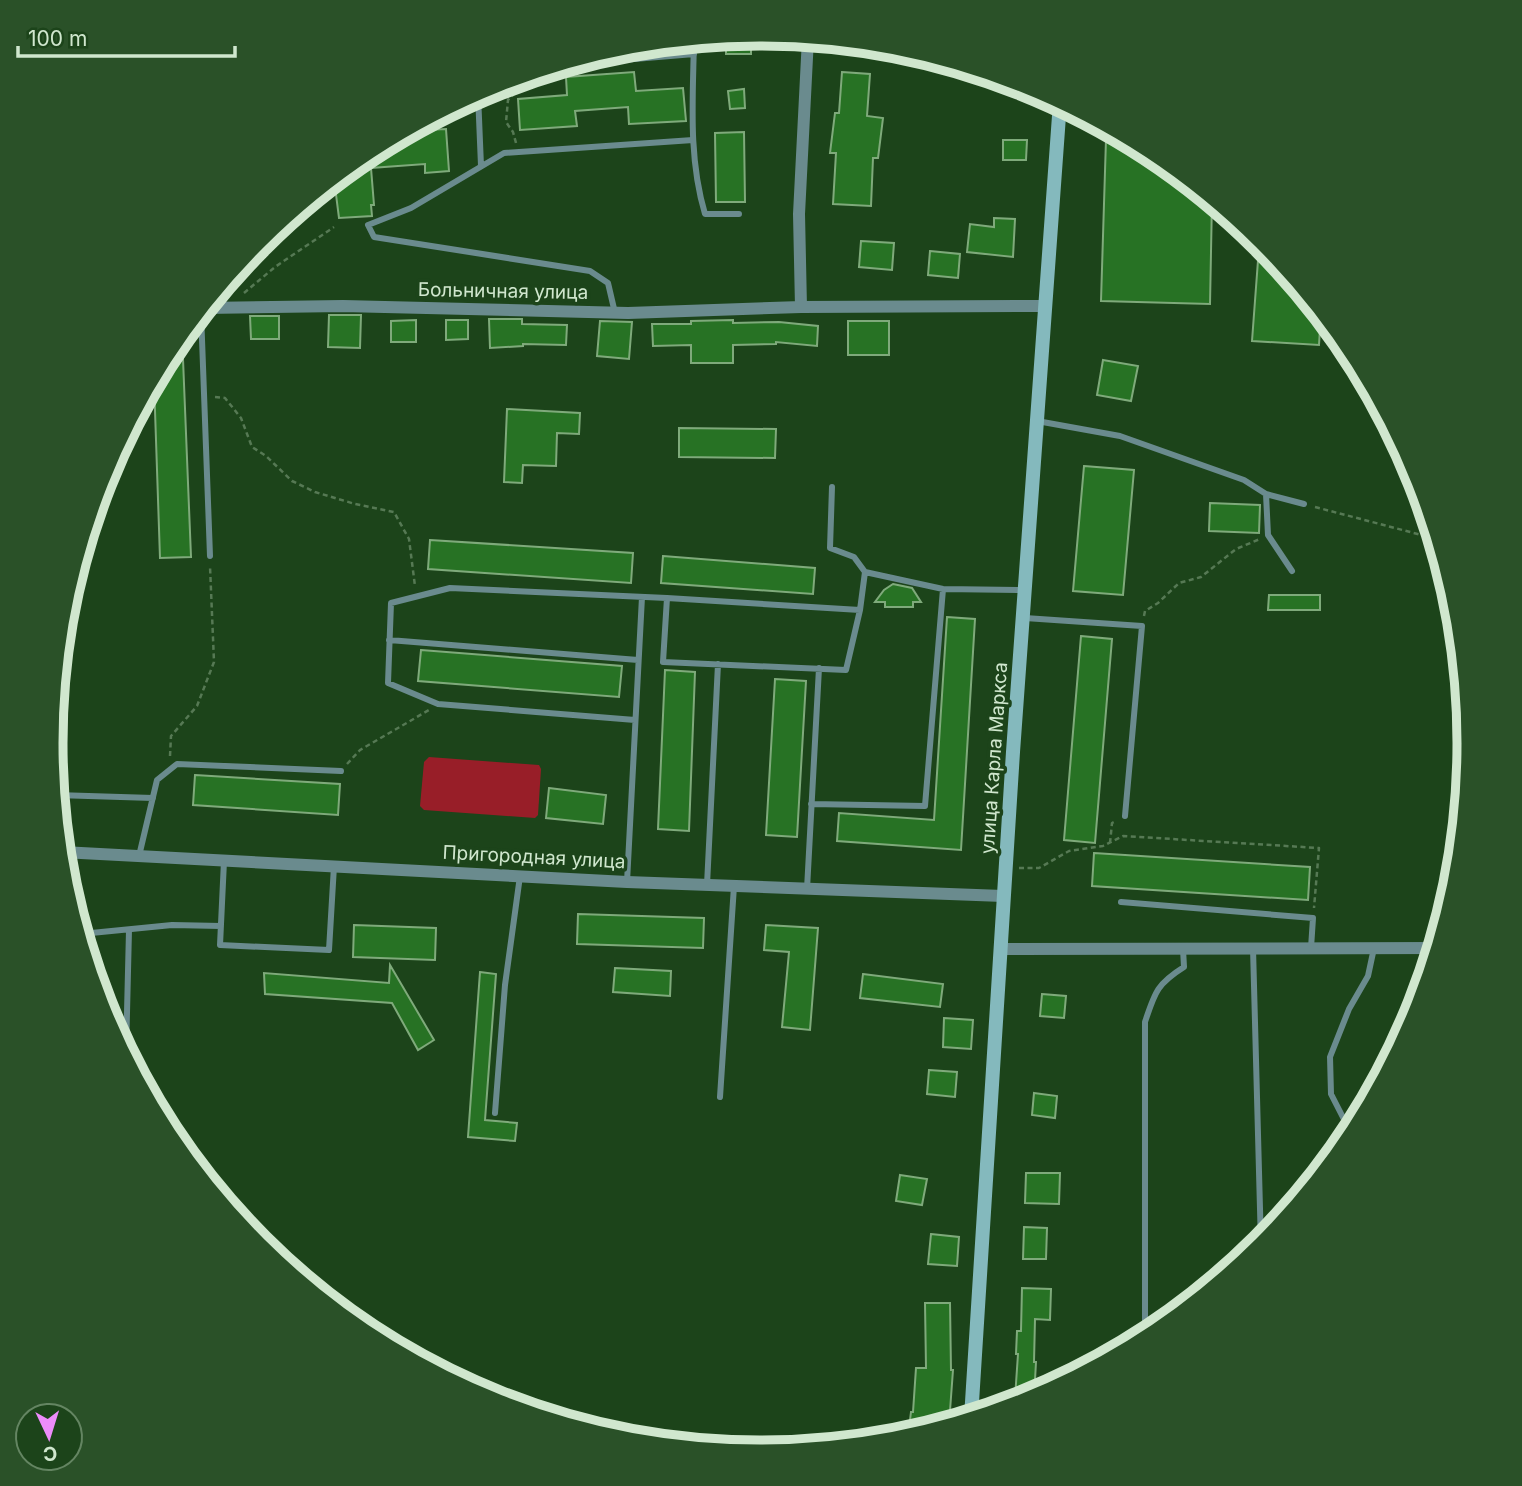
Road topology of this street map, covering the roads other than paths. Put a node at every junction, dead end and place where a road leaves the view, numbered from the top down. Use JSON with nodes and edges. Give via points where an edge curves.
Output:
{"nodes":[{"id":1,"x":808,"y":47,"type":"edge"},
{"id":2,"x":694,"y":49,"type":"edge"},
{"id":3,"x":694,"y":54,"type":"junction"},
{"id":4,"x":620,"y":60,"type":"edge"},
{"id":5,"x":479,"y":106,"type":"edge"},
{"id":6,"x":1059,"y":113,"type":"edge"},
{"id":7,"x":693,"y":140,"type":"junction"},
{"id":8,"x":481,"y":166,"type":"junction"},
{"id":9,"x":739,"y":214,"type":"dead end"},
{"id":10,"x":1046,"y":306,"type":"junction"},
{"id":11,"x":801,"y":307,"type":"junction"},
{"id":12,"x":215,"y":309,"type":"edge"},
{"id":13,"x":615,"y":313,"type":"junction"},
{"id":14,"x":202,"y":326,"type":"edge"},
{"id":15,"x":1037,"y":421,"type":"junction"},
{"id":16,"x":831,"y":486,"type":"dead end"},
{"id":17,"x":1266,"y":494,"type":"junction"},
{"id":18,"x":1304,"y":504,"type":"road end"},
{"id":19,"x":210,"y":556,"type":"road end"},
{"id":20,"x":1292,"y":571,"type":"dead end"},
{"id":21,"x":865,"y":572,"type":"junction"},
{"id":22,"x":943,"y":589,"type":"junction"},
{"id":23,"x":1025,"y":590,"type":"junction"},
{"id":24,"x":642,"y":597,"type":"junction"},
{"id":25,"x":667,"y":598,"type":"junction"},
{"id":26,"x":860,"y":610,"type":"junction"},
{"id":27,"x":1023,"y":618,"type":"junction"},
{"id":28,"x":389,"y":640,"type":"junction"},
{"id":29,"x":638,"y":660,"type":"junction"},
{"id":30,"x":718,"y":664,"type":"junction"},
{"id":31,"x":818,"y":668,"type":"junction"},
{"id":32,"x":635,"y":720,"type":"junction"},
{"id":33,"x":341,"y":771,"type":"road end"},
{"id":34,"x":66,"y":795,"type":"edge"},
{"id":35,"x":153,"y":798,"type":"junction"},
{"id":36,"x":811,"y":804,"type":"junction"},
{"id":37,"x":1125,"y":816,"type":"road end"},
{"id":38,"x":72,"y":853,"type":"edge"},
{"id":39,"x":139,"y":856,"type":"junction"},
{"id":40,"x":224,"y":860,"type":"junction"},
{"id":41,"x":334,"y":866,"type":"junction"},
{"id":42,"x":520,"y":876,"type":"junction"},
{"id":43,"x":627,"y":881,"type":"junction"},
{"id":44,"x":707,"y":885,"type":"junction"},
{"id":45,"x":734,"y":886,"type":"junction"},
{"id":46,"x":807,"y":889,"type":"junction"},
{"id":47,"x":1003,"y":896,"type":"junction"},
{"id":48,"x":1121,"y":902,"type":"dead end"},
{"id":49,"x":221,"y":926,"type":"junction"},
{"id":50,"x":129,"y":930,"type":"junction"},
{"id":51,"x":90,"y":933,"type":"edge"},
{"id":52,"x":1254,"y":948,"type":"junction"},
{"id":53,"x":1311,"y":948,"type":"junction"},
{"id":54,"x":1374,"y":948,"type":"junction"},
{"id":55,"x":1427,"y":948,"type":"edge"},
{"id":56,"x":1000,"y":949,"type":"junction"},
{"id":57,"x":1183,"y":949,"type":"junction"},
{"id":58,"x":127,"y":1032,"type":"edge"},
{"id":59,"x":720,"y":1097,"type":"dead end"},
{"id":60,"x":495,"y":1114,"type":"dead end"},
{"id":61,"x":1346,"y":1123,"type":"edge"},
{"id":62,"x":1261,"y":1229,"type":"edge"},
{"id":63,"x":1145,"y":1325,"type":"edge"},
{"id":64,"x":972,"y":1407,"type":"edge"}],
"edges":[{"from":1,"to":11,"type":"street","via":[[799,214]]},
{"from":2,"to":3,"type":"lane"},
{"from":3,"to":4,"type":"lane"},
{"from":3,"to":7,"type":"lane"},
{"from":5,"to":8,"type":"lane"},
{"from":6,"to":10,"type":"main road","name":"улица Карла Маркса"},
{"from":7,"to":8,"type":"lane","via":[[504,153]]},
{"from":7,"to":9,"type":"lane","via":[[705,214]]},
{"from":8,"to":13,"type":"lane","via":[[411,208],[368,225],[374,237],[590,271],[608,283]]},
{"from":10,"to":11,"type":"street","name":"Больничная улица"},
{"from":10,"to":15,"type":"main road","name":"улица Карла Маркса"},
{"from":11,"to":13,"type":"street","name":"Больничная улица"},
{"from":12,"to":13,"type":"street","name":"Больничная улица","via":[[343,306]]},
{"from":14,"to":19,"type":"lane"},
{"from":15,"to":17,"type":"lane","via":[[1120,436],[1244,480]]},
{"from":15,"to":23,"type":"main road","name":"улица Карла Маркса"},
{"from":16,"to":21,"type":"lane","via":[[830,548],[854,557]]},
{"from":17,"to":18,"type":"lane"},
{"from":17,"to":20,"type":"lane","via":[[1268,535]]},
{"from":21,"to":22,"type":"lane"},
{"from":21,"to":26,"type":"lane"},
{"from":22,"to":23,"type":"lane"},
{"from":22,"to":36,"type":"lane","via":[[925,806]]},
{"from":23,"to":27,"type":"main road","name":"улица Карла Маркса"},
{"from":24,"to":25,"type":"lane"},
{"from":24,"to":28,"type":"lane","via":[[450,588],[391,603]]},
{"from":24,"to":29,"type":"lane"},
{"from":25,"to":26,"type":"lane"},
{"from":25,"to":30,"type":"lane","via":[[663,662]]},
{"from":26,"to":31,"type":"lane","via":[[846,670]]},
{"from":27,"to":37,"type":"lane","via":[[1142,626]]},
{"from":27,"to":47,"type":"main road","name":"улица Карла Маркса"},
{"from":28,"to":29,"type":"lane"},
{"from":28,"to":32,"type":"lane","via":[[388,683],[438,704]]},
{"from":29,"to":32,"type":"lane"},
{"from":30,"to":31,"type":"lane"},
{"from":30,"to":44,"type":"lane"},
{"from":31,"to":36,"type":"lane"},
{"from":32,"to":43,"type":"lane"},
{"from":33,"to":35,"type":"lane","via":[[177,764],[157,780]]},
{"from":34,"to":35,"type":"lane"},
{"from":35,"to":39,"type":"lane"},
{"from":36,"to":46,"type":"lane"},
{"from":38,"to":39,"type":"street","name":"Пригородная улица"},
{"from":39,"to":40,"type":"street","name":"Пригородная улица"},
{"from":40,"to":41,"type":"street","name":"Пригородная улица"},
{"from":40,"to":49,"type":"lane"},
{"from":41,"to":42,"type":"street","name":"Пригородная улица"},
{"from":41,"to":49,"type":"lane","via":[[329,950],[220,945]]},
{"from":42,"to":43,"type":"street","name":"Пригородная улица"},
{"from":42,"to":60,"type":"lane","via":[[505,985]]},
{"from":43,"to":44,"type":"street","name":"Пригородная улица"},
{"from":44,"to":45,"type":"street","name":"Пригородная улица"},
{"from":45,"to":46,"type":"street","name":"Пригородная улица"},
{"from":45,"to":59,"type":"lane"},
{"from":46,"to":47,"type":"street","name":"Пригородная улица"},
{"from":47,"to":56,"type":"main road","name":"улица Карла Маркса"},
{"from":48,"to":53,"type":"lane","via":[[1313,918]]},
{"from":49,"to":50,"type":"lane"},
{"from":50,"to":51,"type":"lane"},
{"from":50,"to":58,"type":"lane"},
{"from":52,"to":53,"type":"street"},
{"from":52,"to":57,"type":"street"},
{"from":52,"to":62,"type":"lane"},
{"from":53,"to":54,"type":"street"},
{"from":54,"to":55,"type":"street"},
{"from":54,"to":61,"type":"lane","via":[[1368,976],[1349,1009],[1331,1057],[1331,1094]]},
{"from":56,"to":57,"type":"street"},
{"from":56,"to":64,"type":"main road","name":"улица Карла Маркса"},
{"from":57,"to":63,"type":"lane","via":[[1184,967],[1168,977],[1155,994],[1145,1022]]}]}
